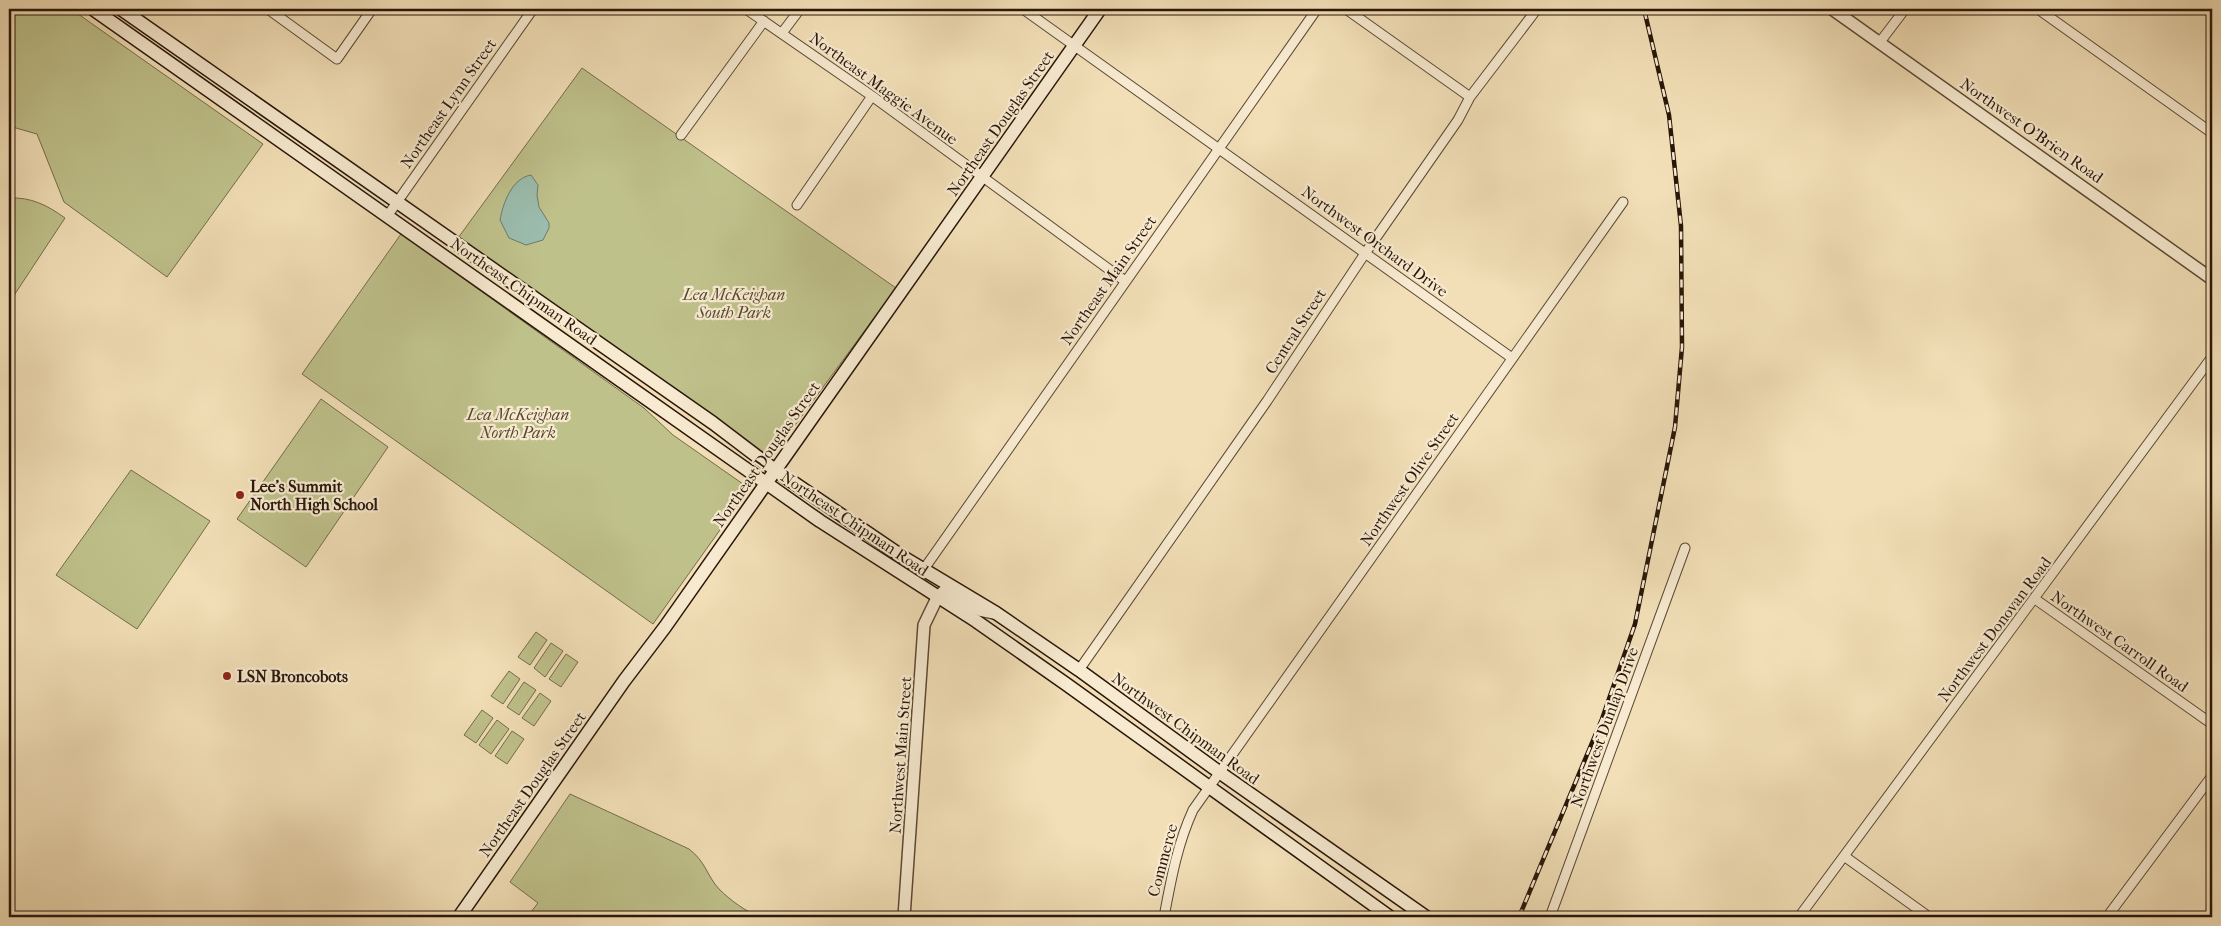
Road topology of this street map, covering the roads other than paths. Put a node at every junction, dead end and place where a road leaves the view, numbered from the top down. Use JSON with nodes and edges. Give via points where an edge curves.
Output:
{"nodes":[{"id":1,"x":93,"y":9,"type":"edge"},
{"id":2,"x":121,"y":9,"type":"edge"},
{"id":3,"x":268,"y":9,"type":"edge"},
{"id":4,"x":372,"y":9,"type":"edge"},
{"id":5,"x":533,"y":9,"type":"edge"},
{"id":6,"x":746,"y":9,"type":"edge"},
{"id":7,"x":800,"y":9,"type":"edge"},
{"id":8,"x":1023,"y":9,"type":"edge"},
{"id":9,"x":1100,"y":9,"type":"edge"},
{"id":10,"x":1317,"y":9,"type":"edge"},
{"id":11,"x":1346,"y":9,"type":"edge"},
{"id":12,"x":1537,"y":9,"type":"edge"},
{"id":13,"x":1832,"y":9,"type":"edge"},
{"id":14,"x":1905,"y":9,"type":"edge"},
{"id":15,"x":2038,"y":9,"type":"edge"},
{"id":16,"x":764,"y":21,"type":"junction"},
{"id":17,"x":782,"y":33,"type":"junction"},
{"id":18,"x":1880,"y":42,"type":"junction"},
{"id":19,"x":1074,"y":46,"type":"junction"},
{"id":20,"x":872,"y":96,"type":"junction"},
{"id":21,"x":1470,"y":97,"type":"junction"},
{"id":22,"x":2212,"y":133,"type":"edge"},
{"id":23,"x":681,"y":135,"type":"dead end"},
{"id":24,"x":1219,"y":148,"type":"junction"},
{"id":25,"x":981,"y":178,"type":"junction"},
{"id":26,"x":1623,"y":202,"type":"dead end"},
{"id":27,"x":397,"y":203,"type":"junction"},
{"id":28,"x":797,"y":205,"type":"dead end"},
{"id":29,"x":388,"y":215,"type":"junction"},
{"id":30,"x":1366,"y":252,"type":"junction"},
{"id":31,"x":2212,"y":279,"type":"edge"},
{"id":32,"x":1125,"y":280,"type":"junction"},
{"id":33,"x":2212,"y":357,"type":"edge"},
{"id":34,"x":1512,"y":358,"type":"junction"},
{"id":35,"x":775,"y":470,"type":"junction"},
{"id":36,"x":765,"y":482,"type":"junction"},
{"id":37,"x":1685,"y":548,"type":"dead end"},
{"id":38,"x":924,"y":569,"type":"junction"},
{"id":39,"x":937,"y":598,"type":"junction"},
{"id":40,"x":2035,"y":599,"type":"junction"},
{"id":41,"x":996,"y":613,"type":"junction"},
{"id":42,"x":1078,"y":670,"type":"junction"},
{"id":43,"x":2212,"y":724,"type":"edge"},
{"id":44,"x":1219,"y":772,"type":"junction"},
{"id":45,"x":2212,"y":776,"type":"edge"},
{"id":46,"x":1209,"y":786,"type":"junction"},
{"id":47,"x":1844,"y":856,"type":"junction"},
{"id":48,"x":460,"y":917,"type":"edge"},
{"id":49,"x":904,"y":917,"type":"edge"},
{"id":50,"x":1164,"y":917,"type":"edge"},
{"id":51,"x":1390,"y":917,"type":"edge"},
{"id":52,"x":1426,"y":917,"type":"edge"},
{"id":53,"x":1550,"y":917,"type":"edge"},
{"id":54,"x":1799,"y":917,"type":"edge"},
{"id":55,"x":1929,"y":917,"type":"edge"},
{"id":56,"x":2107,"y":917,"type":"edge"}],
"edges":[{"from":1,"to":29,"type":"main road","name":"Northeast Chipman Road"},
{"from":2,"to":27,"type":"main road","name":"Northeast Chipman Road"},
{"from":3,"to":4,"type":"street","via":[[337,59]]},
{"from":5,"to":27,"type":"street","name":"Northeast Lynn Street"},
{"from":6,"to":16,"type":"street","name":"Northeast Maggie Avenue"},
{"from":7,"to":17,"type":"street"},
{"from":8,"to":19,"type":"street","name":"Northwest Orchard Drive"},
{"from":9,"to":19,"type":"main road","name":"Northeast Douglas Street"},
{"from":10,"to":24,"type":"street","name":"Northeast Main Street"},
{"from":11,"to":21,"type":"street"},
{"from":12,"to":21,"type":"street","name":"Central Street"},
{"from":13,"to":18,"type":"street","name":"Northwest O'Brien Road"},
{"from":14,"to":18,"type":"street"},
{"from":15,"to":22,"type":"street"},
{"from":16,"to":17,"type":"street","name":"Northeast Maggie Avenue"},
{"from":16,"to":23,"type":"street"},
{"from":17,"to":20,"type":"street","name":"Northeast Maggie Avenue"},
{"from":18,"to":31,"type":"street","name":"Northwest O'Brien Road"},
{"from":19,"to":24,"type":"street","name":"Northwest Orchard Drive"},
{"from":19,"to":25,"type":"main road","name":"Northeast Douglas Street"},
{"from":20,"to":25,"type":"street","name":"Northeast Maggie Avenue"},
{"from":20,"to":28,"type":"street"},
{"from":21,"to":30,"type":"street","name":"Central Street","via":[[1458,120]]},
{"from":24,"to":30,"type":"street","name":"Northwest Orchard Drive"},
{"from":24,"to":32,"type":"street","name":"Northeast Main Street"},
{"from":25,"to":32,"type":"street","name":"Northeast Maggie Avenue"},
{"from":25,"to":35,"type":"main road","name":"Northeast Douglas Street"},
{"from":26,"to":34,"type":"street","name":"Northwest Olive Street"},
{"from":27,"to":29,"type":"street","name":"Northeast Lynn Street"},
{"from":27,"to":35,"type":"main road","name":"Northeast Chipman Road"},
{"from":29,"to":36,"type":"main road","name":"Northeast Chipman Road"},
{"from":30,"to":34,"type":"street","name":"Northwest Orchard Drive"},
{"from":30,"to":42,"type":"street","name":"Central Street"},
{"from":32,"to":38,"type":"street","name":"Northeast Main Street"},
{"from":33,"to":40,"type":"street","name":"Northwest Donovan Road"},
{"from":34,"to":44,"type":"street","name":"Northwest Olive Street"},
{"from":35,"to":36,"type":"main road","name":"Northeast Douglas Street"},
{"from":35,"to":38,"type":"main road","name":"Northeast Chipman Road"},
{"from":36,"to":39,"type":"main road","name":"Northeast Chipman Road"},
{"from":36,"to":48,"type":"main road","name":"Northeast Douglas Street"},
{"from":37,"to":53,"type":"street","name":"Northwest Dunlap Drive"},
{"from":38,"to":41,"type":"main road","name":"Northwest Chipman Road"},
{"from":39,"to":41,"type":"street","via":[[944,591],[979,610]]},
{"from":39,"to":46,"type":"main road","name":"Northwest Chipman Road","via":[[976,621]]},
{"from":39,"to":49,"type":"street","name":"Northwest Main Street","via":[[924,625]]},
{"from":40,"to":43,"type":"street","name":"Northwest Carroll Road"},
{"from":40,"to":47,"type":"street","name":"Northwest Donovan Road"},
{"from":41,"to":42,"type":"main road","name":"Northwest Chipman Road"},
{"from":42,"to":44,"type":"main road","name":"Northwest Chipman Road"},
{"from":44,"to":46,"type":"street","name":"Northwest Olive Street"},
{"from":44,"to":52,"type":"main road","name":"Northwest Chipman Road"},
{"from":45,"to":56,"type":"street"},
{"from":46,"to":50,"type":"street","name":"Commerce","via":[[1182,834]]},
{"from":46,"to":51,"type":"main road","name":"Northwest Chipman Road"},
{"from":47,"to":54,"type":"street","name":"Northwest Donovan Road"},
{"from":47,"to":55,"type":"street"}]}
